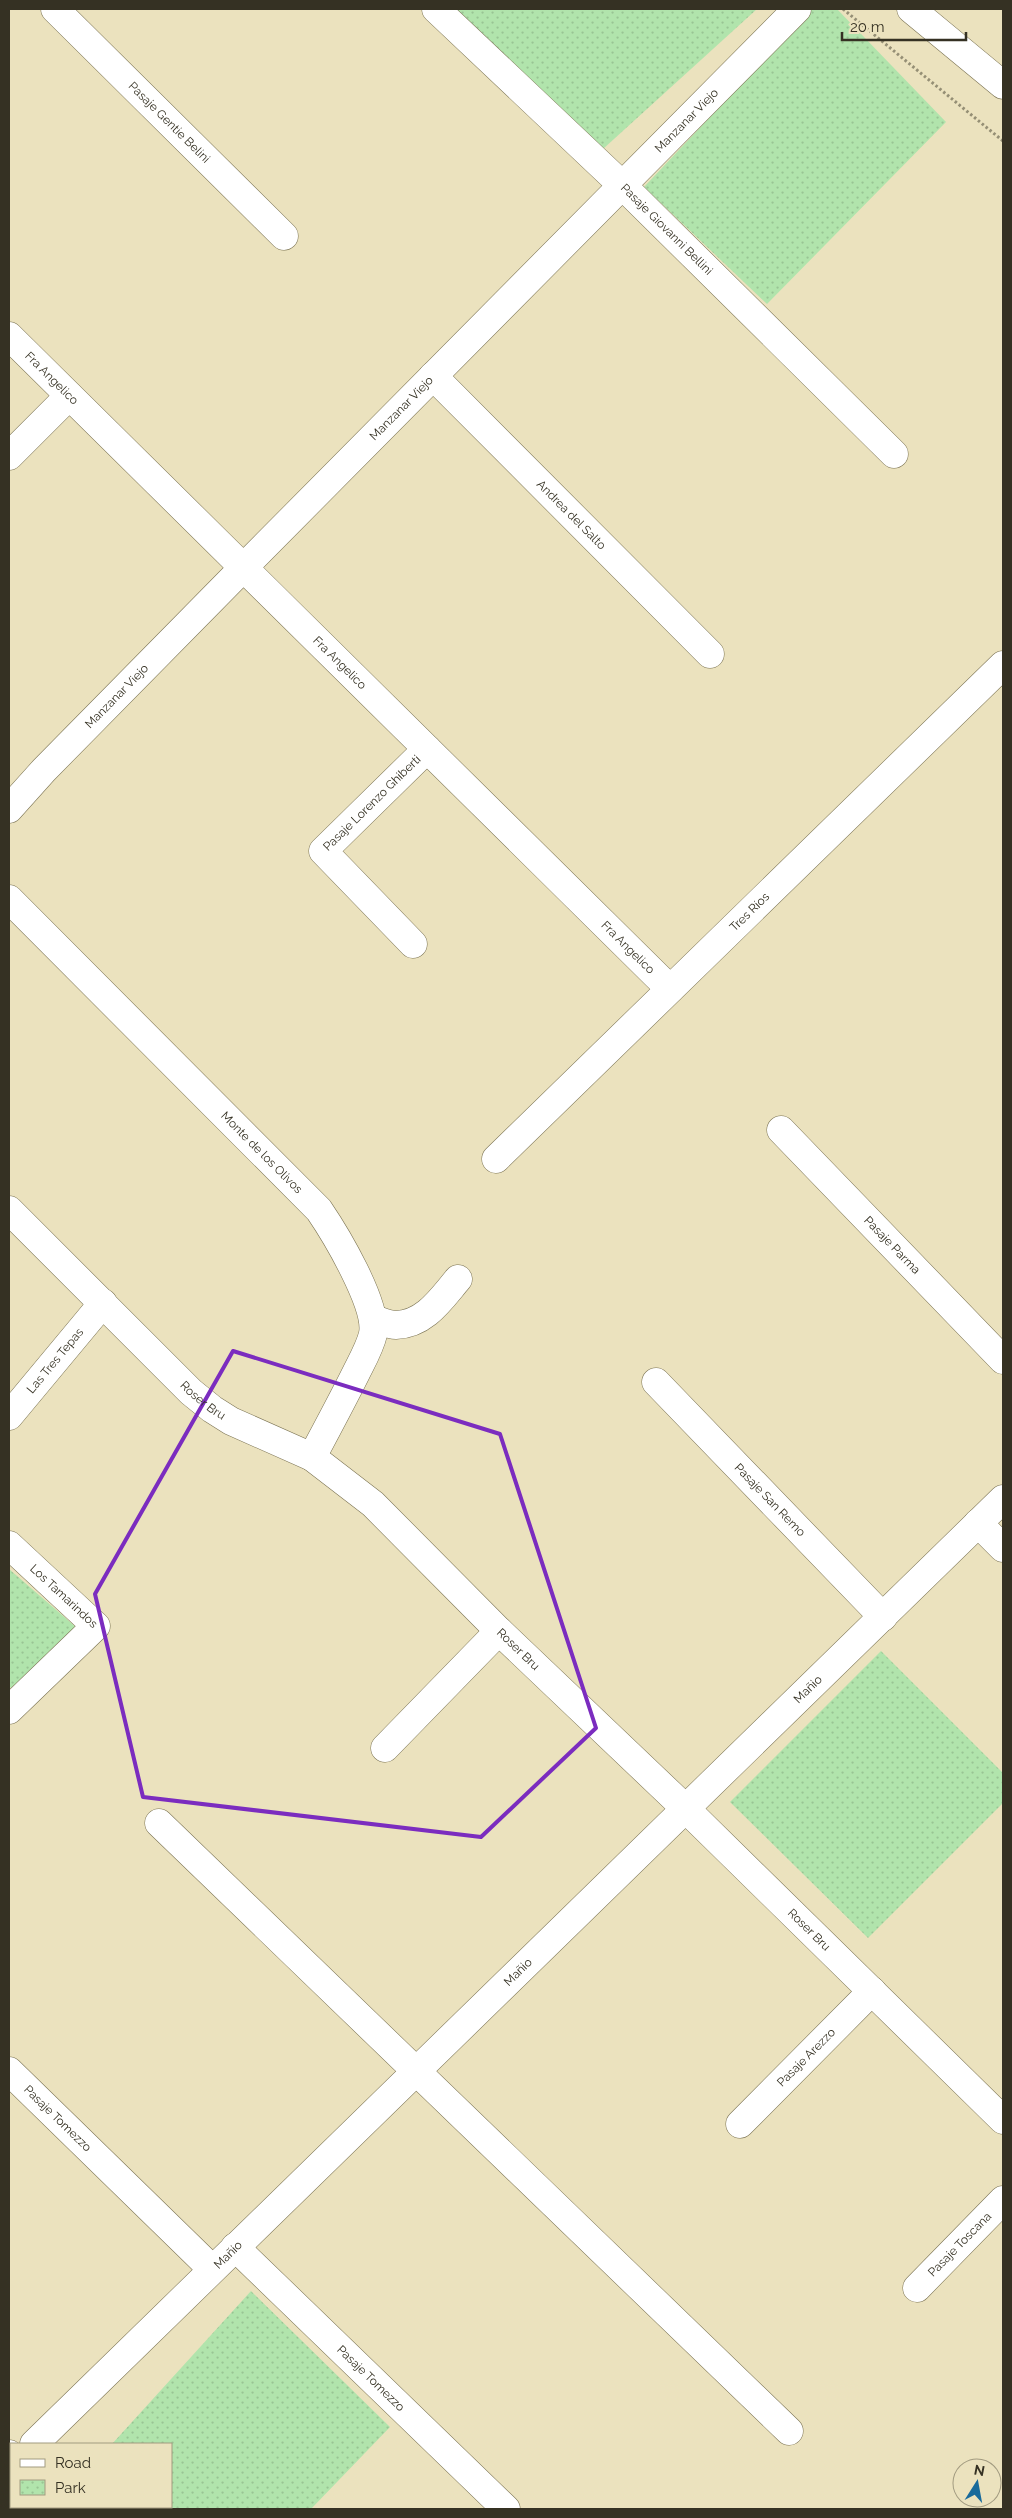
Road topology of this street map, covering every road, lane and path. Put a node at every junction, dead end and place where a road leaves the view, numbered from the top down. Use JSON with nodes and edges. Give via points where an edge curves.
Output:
{"nodes":[{"id":1,"x":55,"y":9,"type":"edge"},
{"id":2,"x":436,"y":9,"type":"edge"},
{"id":3,"x":797,"y":9,"type":"edge"},
{"id":4,"x":843,"y":9,"type":"edge"},
{"id":5,"x":911,"y":9,"type":"edge"},
{"id":6,"x":1003,"y":84,"type":"edge"},
{"id":7,"x":1003,"y":141,"type":"edge"},
{"id":8,"x":622,"y":185,"type":"junction"},
{"id":9,"x":284,"y":236,"type":"dead end"},
{"id":10,"x":9,"y":336,"type":"edge"},
{"id":11,"x":433,"y":376,"type":"junction"},
{"id":12,"x":69,"y":396,"type":"junction"},
{"id":13,"x":894,"y":454,"type":"dead end"},
{"id":14,"x":9,"y":456,"type":"edge"},
{"id":15,"x":243,"y":568,"type":"junction"},
{"id":16,"x":710,"y":654,"type":"dead end"},
{"id":17,"x":1003,"y":666,"type":"edge"},
{"id":18,"x":427,"y":749,"type":"junction"},
{"id":19,"x":9,"y":809,"type":"edge"},
{"id":20,"x":9,"y":900,"type":"edge"},
{"id":21,"x":413,"y":944,"type":"dead end"},
{"id":22,"x":670,"y":989,"type":"junction"},
{"id":23,"x":781,"y":1130,"type":"dead end"},
{"id":24,"x":496,"y":1159,"type":"dead end"},
{"id":25,"x":9,"y":1210,"type":"edge"},
{"id":26,"x":458,"y":1279,"type":"dead end"},
{"id":27,"x":103,"y":1303,"type":"junction"},
{"id":28,"x":373,"y":1319,"type":"junction"},
{"id":29,"x":1003,"y":1360,"type":"edge"},
{"id":30,"x":656,"y":1382,"type":"dead end"},
{"id":31,"x":9,"y":1416,"type":"edge"},
{"id":32,"x":312,"y":1457,"type":"junction"},
{"id":33,"x":1003,"y":1499,"type":"edge"},
{"id":34,"x":978,"y":1523,"type":"junction"},
{"id":35,"x":9,"y":1545,"type":"edge"},
{"id":36,"x":1003,"y":1548,"type":"edge"},
{"id":37,"x":883,"y":1617,"type":"junction"},
{"id":38,"x":499,"y":1631,"type":"junction"},
{"id":39,"x":9,"y":1710,"type":"edge"},
{"id":40,"x":385,"y":1748,"type":"dead end"},
{"id":41,"x":686,"y":1809,"type":"junction"},
{"id":42,"x":159,"y":1823,"type":"dead end"},
{"id":43,"x":872,"y":1991,"type":"junction"},
{"id":44,"x":416,"y":2070,"type":"junction"},
{"id":45,"x":9,"y":2071,"type":"edge"},
{"id":46,"x":1003,"y":2120,"type":"edge"},
{"id":47,"x":740,"y":2124,"type":"dead end"},
{"id":48,"x":1003,"y":2200,"type":"edge"},
{"id":49,"x":235,"y":2247,"type":"junction"},
{"id":50,"x":212,"y":2269,"type":"junction"},
{"id":51,"x":917,"y":2288,"type":"dead end"},
{"id":52,"x":789,"y":2431,"type":"dead end"},
{"id":53,"x":35,"y":2443,"type":"edge"},
{"id":54,"x":506,"y":2509,"type":"edge"}],
"edges":[{"from":1,"to":9,"type":"street","name":"Pasaje Gentie Belini"},
{"from":2,"to":8,"type":"street","name":"Pasaje Giovanni Bellini"},
{"from":3,"to":8,"type":"street","name":"Manzanar Viejo"},
{"from":4,"to":7,"type":"path"},
{"from":5,"to":6,"type":"street"},
{"from":8,"to":11,"type":"street","name":"Manzanar Viejo"},
{"from":8,"to":13,"type":"street","name":"Pasaje Giovanni Bellini"},
{"from":10,"to":12,"type":"street","name":"Fra Angelico"},
{"from":11,"to":15,"type":"street","name":"Manzanar Viejo"},
{"from":11,"to":16,"type":"street","name":"Andrea del Salto"},
{"from":12,"to":14,"type":"street"},
{"from":12,"to":15,"type":"street","name":"Fra Angelico"},
{"from":15,"to":18,"type":"street","name":"Fra Angelico"},
{"from":15,"to":19,"type":"street","name":"Manzanar Viejo"},
{"from":17,"to":22,"type":"street","name":"Tres Ríos"},
{"from":18,"to":21,"type":"street","name":"Pasaje Lorenzo Ghiberti","via":[[323,851]]},
{"from":18,"to":22,"type":"street","name":"Fra Angelico"},
{"from":20,"to":28,"type":"street","name":"Monte de los Olivos","via":[[318,1210],[340,1241]]},
{"from":22,"to":24,"type":"street","name":"Tres Ríos"},
{"from":23,"to":29,"type":"street","name":"Pasaje Parma"},
{"from":25,"to":27,"type":"street","name":"Roser Bru"},
{"from":26,"to":28,"type":"street","via":[[420,1319],[396,1325]]},
{"from":27,"to":31,"type":"street","name":"Las Tres Tepas"},
{"from":27,"to":32,"type":"street","name":"Roser Bru","via":[[212,1409],[231,1421]]},
{"from":28,"to":32,"type":"street","name":"Monte de los Olivos","via":[[373,1334],[366,1353]]},
{"from":30,"to":37,"type":"street","name":"Pasaje San Remo"},
{"from":32,"to":38,"type":"street","name":"Roser Bru","via":[[373,1504]]},
{"from":33,"to":34,"type":"street","name":"Mañio"},
{"from":34,"to":36,"type":"street"},
{"from":34,"to":37,"type":"street","name":"Mañio"},
{"from":35,"to":39,"type":"street","name":"Los Tamarindos","via":[[96,1626]]},
{"from":37,"to":41,"type":"street","name":"Mañio"},
{"from":38,"to":40,"type":"street"},
{"from":38,"to":41,"type":"street","name":"Roser Bru"},
{"from":41,"to":43,"type":"street","name":"Roser Bru"},
{"from":41,"to":44,"type":"street","name":"Mañio"},
{"from":42,"to":44,"type":"street"},
{"from":43,"to":46,"type":"street","name":"Roser Bru"},
{"from":43,"to":47,"type":"street","name":"Pasaje Arezzo"},
{"from":44,"to":49,"type":"street","name":"Mañio"},
{"from":44,"to":52,"type":"street"},
{"from":45,"to":50,"type":"street","name":"Pasaje Tomezzo"},
{"from":48,"to":51,"type":"street","name":"Pasaje Toscana"},
{"from":49,"to":50,"type":"street","name":"Mañio"},
{"from":49,"to":54,"type":"street","name":"Pasaje Tomezzo"},
{"from":50,"to":53,"type":"street","name":"Mañio"}]}
